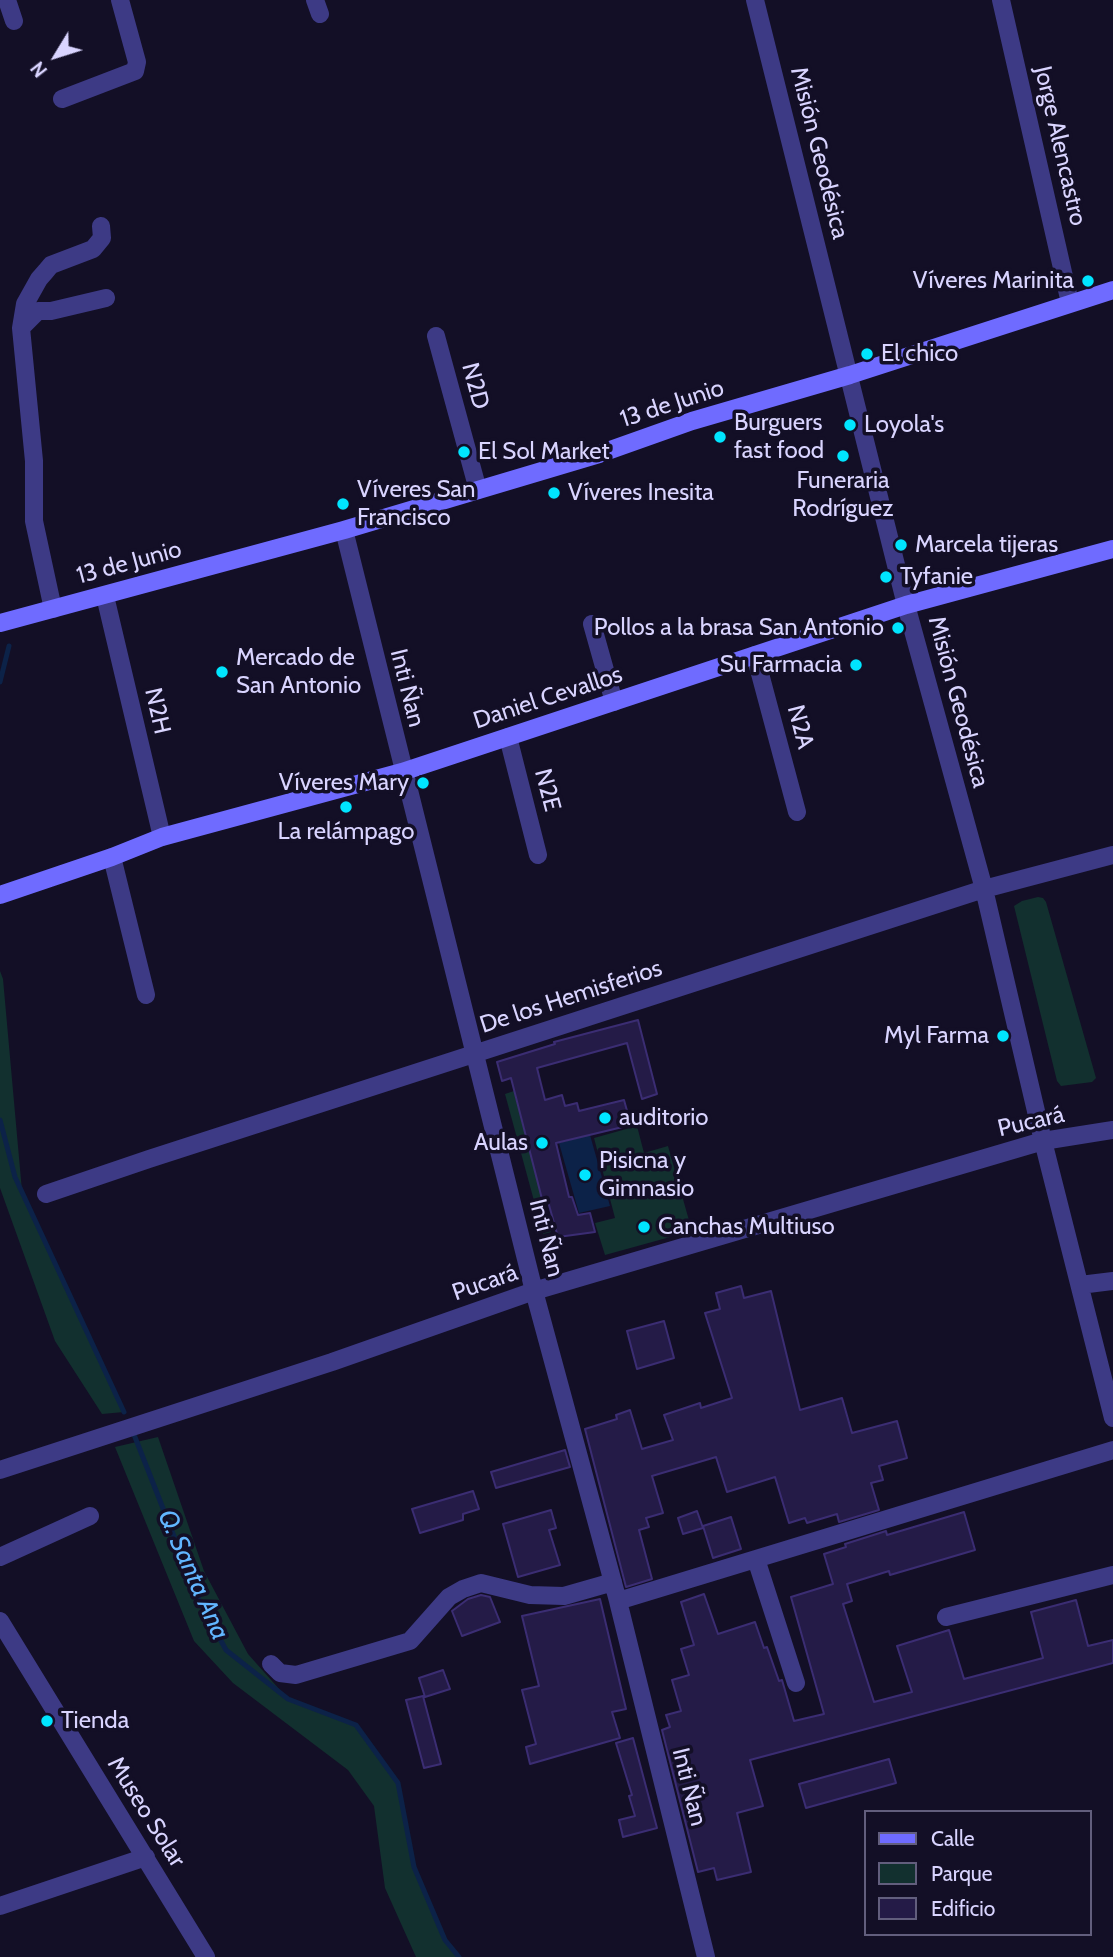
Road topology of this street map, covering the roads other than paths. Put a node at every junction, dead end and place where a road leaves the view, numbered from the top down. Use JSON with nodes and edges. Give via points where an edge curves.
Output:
{"nodes":[{"id":1,"x":7,"y":0,"type":"edge"},
{"id":2,"x":120,"y":0,"type":"edge"},
{"id":3,"x":755,"y":0,"type":"edge"},
{"id":4,"x":1001,"y":0,"type":"edge"},
{"id":5,"x":14,"y":21,"type":"dead end"},
{"id":6,"x":62,"y":99,"type":"dead end"},
{"id":7,"x":101,"y":226,"type":"dead end"},
{"id":8,"x":1113,"y":290,"type":"edge"},
{"id":9,"x":106,"y":298,"type":"dead end"},
{"id":10,"x":1070,"y":303,"type":"junction"},
{"id":11,"x":21,"y":328,"type":"junction"},
{"id":12,"x":436,"y":336,"type":"dead end"},
{"id":13,"x":850,"y":376,"type":"junction"},
{"id":14,"x":478,"y":490,"type":"junction"},
{"id":15,"x":344,"y":530,"type":"junction"},
{"id":16,"x":1113,"y":549,"type":"edge"},
{"id":17,"x":105,"y":596,"type":"junction"},
{"id":18,"x":906,"y":605,"type":"junction"},
{"id":19,"x":52,"y":610,"type":"junction"},
{"id":20,"x":0,"y":623,"type":"edge"},
{"id":21,"x":593,"y":624,"type":"dead end"},
{"id":22,"x":755,"y":655,"type":"junction"},
{"id":23,"x":614,"y":702,"type":"junction"},
{"id":24,"x":508,"y":737,"type":"junction"},
{"id":25,"x":402,"y":772,"type":"junction"},
{"id":26,"x":797,"y":812,"type":"dead end"},
{"id":27,"x":162,"y":837,"type":"junction"},
{"id":28,"x":538,"y":855,"type":"dead end"},
{"id":29,"x":1113,"y":855,"type":"edge"},
{"id":30,"x":112,"y":857,"type":"junction"},
{"id":31,"x":984,"y":890,"type":"junction"},
{"id":32,"x":0,"y":895,"type":"edge"},
{"id":33,"x":146,"y":995,"type":"dead end"},
{"id":34,"x":474,"y":1053,"type":"junction"},
{"id":35,"x":1113,"y":1130,"type":"edge"},
{"id":36,"x":1043,"y":1141,"type":"junction"},
{"id":37,"x":46,"y":1194,"type":"dead end"},
{"id":38,"x":1113,"y":1281,"type":"edge"},
{"id":39,"x":1080,"y":1285,"type":"junction"},
{"id":40,"x":534,"y":1291,"type":"junction"},
{"id":41,"x":1113,"y":1418,"type":"edge"},
{"id":42,"x":1113,"y":1450,"type":"edge"},
{"id":43,"x":0,"y":1470,"type":"edge"},
{"id":44,"x":90,"y":1516,"type":"dead end"},
{"id":45,"x":0,"y":1557,"type":"edge"},
{"id":46,"x":756,"y":1559,"type":"junction"},
{"id":47,"x":1113,"y":1575,"type":"edge"},
{"id":48,"x":613,"y":1581,"type":"junction"},
{"id":49,"x":618,"y":1601,"type":"junction"},
{"id":50,"x":946,"y":1617,"type":"dead end"},
{"id":51,"x":0,"y":1621,"type":"edge"},
{"id":52,"x":7,"y":1651,"type":"edge"},
{"id":53,"x":271,"y":1664,"type":"dead end"},
{"id":54,"x":796,"y":1683,"type":"dead end"},
{"id":55,"x":146,"y":1857,"type":"junction"},
{"id":56,"x":0,"y":1906,"type":"edge"},
{"id":57,"x":206,"y":1957,"type":"edge"},
{"id":58,"x":706,"y":1957,"type":"edge"}],
"edges":[{"from":1,"to":5,"type":"street"},
{"from":2,"to":6,"type":"street","via":[[137,62],[135,71]]},
{"from":3,"to":13,"type":"street","name":"Misión Geodésica"},
{"from":4,"to":10,"type":"street","name":"Jorge Alencastro"},
{"from":7,"to":11,"type":"street","via":[[102,238],[93,250],[51,265],[39,279],[25,304]]},
{"from":8,"to":10,"type":"street","name":"13 de Junio"},
{"from":9,"to":11,"type":"street","via":[[38,311]]},
{"from":10,"to":13,"type":"street","name":"13 de Junio"},
{"from":11,"to":19,"type":"street","via":[[34,461],[34,521]]},
{"from":12,"to":14,"type":"street","name":"N2D"},
{"from":13,"to":14,"type":"street","name":"13 de Junio"},
{"from":13,"to":18,"type":"street","name":"Misión Geodésica"},
{"from":14,"to":15,"type":"street","name":"13 de Junio"},
{"from":15,"to":17,"type":"street","name":"13 de Junio"},
{"from":15,"to":25,"type":"street","name":"Inti Ñan"},
{"from":16,"to":18,"type":"street","name":"Daniel Cevallos"},
{"from":17,"to":19,"type":"street","name":"13 de Junio"},
{"from":17,"to":27,"type":"street","name":"N2H"},
{"from":18,"to":22,"type":"street","name":"Daniel Cevallos"},
{"from":18,"to":31,"type":"street","name":"Misión Geodésica"},
{"from":19,"to":20,"type":"street","name":"13 de Junio"},
{"from":21,"to":23,"type":"street"},
{"from":22,"to":23,"type":"street","name":"Daniel Cevallos"},
{"from":22,"to":26,"type":"street","name":"N2A"},
{"from":23,"to":24,"type":"street","name":"Daniel Cevallos"},
{"from":24,"to":25,"type":"street","name":"Daniel Cevallos"},
{"from":24,"to":28,"type":"street","name":"N2E"},
{"from":25,"to":27,"type":"street","name":"Daniel Cevallos"},
{"from":25,"to":34,"type":"street","name":"Inti Ñan"},
{"from":27,"to":30,"type":"street","name":"Daniel Cevallos"},
{"from":29,"to":31,"type":"street","name":"De los Hemisferios"},
{"from":30,"to":32,"type":"street","name":"Daniel Cevallos"},
{"from":30,"to":33,"type":"street"},
{"from":31,"to":34,"type":"street","name":"De los Hemisferios"},
{"from":31,"to":36,"type":"street","name":"Misión Geodésica"},
{"from":34,"to":37,"type":"street","name":"De los Hemisferios"},
{"from":34,"to":40,"type":"street","name":"Inti Ñan"},
{"from":35,"to":36,"type":"street","name":"Pucará"},
{"from":36,"to":39,"type":"street","name":"Misión Geodésica"},
{"from":36,"to":40,"type":"street","name":"Pucará"},
{"from":38,"to":39,"type":"street"},
{"from":39,"to":41,"type":"street","name":"Misión Geodésica"},
{"from":40,"to":43,"type":"street","name":"Pucará"},
{"from":40,"to":48,"type":"street","name":"Inti Ñan"},
{"from":42,"to":46,"type":"street"},
{"from":44,"to":45,"type":"street"},
{"from":46,"to":49,"type":"street"},
{"from":46,"to":54,"type":"street"},
{"from":47,"to":50,"type":"street"},
{"from":48,"to":49,"type":"street","name":"Inti Ñan"},
{"from":48,"to":53,"type":"street","via":[[564,1596],[530,1595],[481,1583],[449,1597],[410,1641],[296,1675],[280,1673]]},
{"from":49,"to":58,"type":"street","name":"Inti Ñan"},
{"from":51,"to":52,"type":"street","name":"Museo Solar"},
{"from":52,"to":55,"type":"street","name":"Museo Solar"},
{"from":55,"to":56,"type":"street"},
{"from":55,"to":57,"type":"street","name":"Museo Solar"}]}
